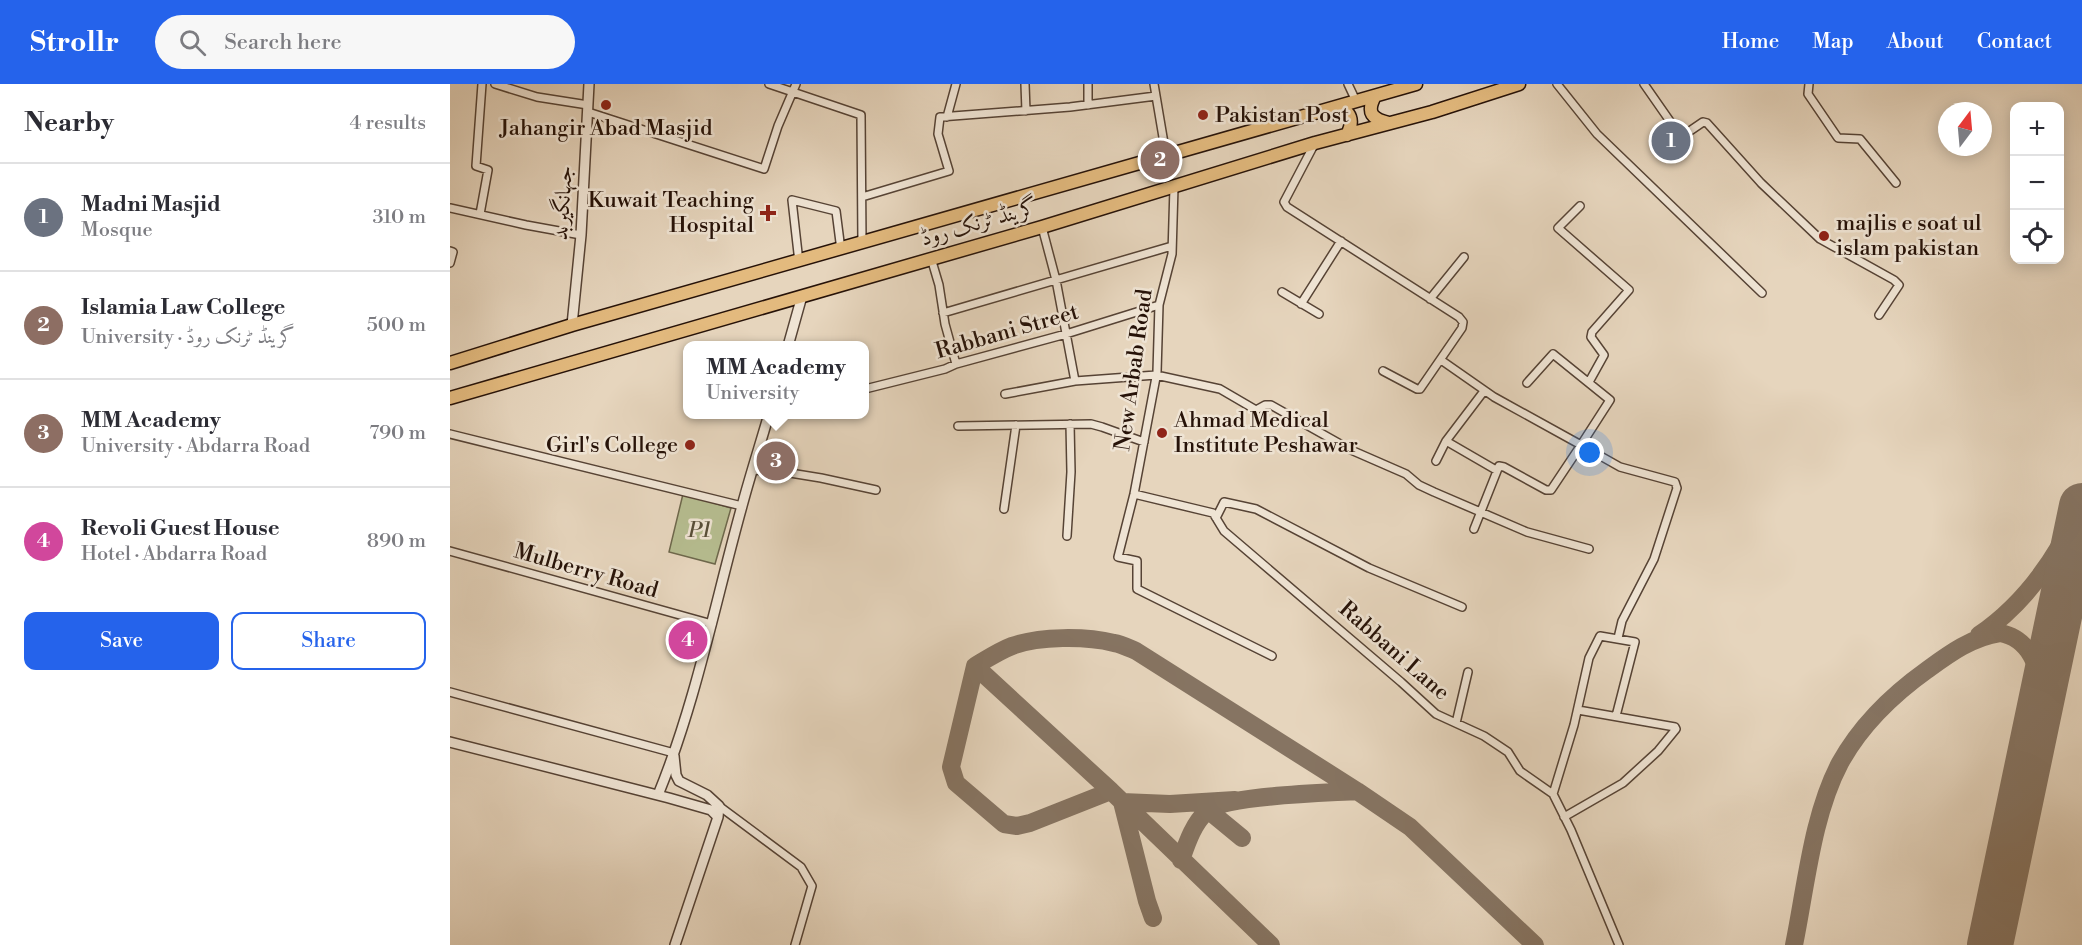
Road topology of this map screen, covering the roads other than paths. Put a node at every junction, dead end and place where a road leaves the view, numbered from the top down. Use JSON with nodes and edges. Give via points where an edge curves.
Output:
{"nodes":[{"id":1,"x":482,"y":84,"type":"edge"},
{"id":2,"x":495,"y":84,"type":"edge"},
{"id":3,"x":588,"y":84,"type":"edge"},
{"id":4,"x":769,"y":84,"type":"edge"},
{"id":5,"x":956,"y":84,"type":"edge"},
{"id":6,"x":1025,"y":84,"type":"edge"},
{"id":7,"x":1088,"y":84,"type":"edge"},
{"id":8,"x":1154,"y":84,"type":"edge"},
{"id":9,"x":1348,"y":84,"type":"edge"},
{"id":10,"x":1416,"y":84,"type":"edge"},
{"id":11,"x":1519,"y":84,"type":"edge"},
{"id":12,"x":1557,"y":84,"type":"edge"},
{"id":13,"x":1644,"y":84,"type":"edge"},
{"id":14,"x":1809,"y":84,"type":"edge"},
{"id":15,"x":794,"y":88,"type":"edge"},
{"id":16,"x":1156,"y":96,"type":"junction"},
{"id":17,"x":1375,"y":96,"type":"junction"},
{"id":18,"x":1356,"y":101,"type":"junction"},
{"id":19,"x":1088,"y":105,"type":"junction"},
{"id":20,"x":588,"y":108,"type":"junction"},
{"id":21,"x":1334,"y":108,"type":"junction"},
{"id":22,"x":1026,"y":111,"type":"junction"},
{"id":23,"x":947,"y":117,"type":"junction"},
{"id":24,"x":1389,"y":123,"type":"junction"},
{"id":25,"x":1347,"y":135,"type":"junction"},
{"id":26,"x":1315,"y":144,"type":"junction"},
{"id":27,"x":1166,"y":155,"type":"junction"},
{"id":28,"x":1896,"y":183,"type":"dead end"},
{"id":29,"x":1174,"y":187,"type":"junction"},
{"id":30,"x":862,"y":197,"type":"junction"},
{"id":31,"x":1580,"y":206,"type":"dead end"},
{"id":32,"x":450,"y":208,"type":"edge"},
{"id":33,"x":480,"y":214,"type":"junction"},
{"id":34,"x":1042,"y":227,"type":"junction"},
{"id":35,"x":581,"y":235,"type":"junction"},
{"id":36,"x":1341,"y":241,"type":"junction"},
{"id":37,"x":862,"y":244,"type":"junction"},
{"id":38,"x":1172,"y":246,"type":"junction"},
{"id":39,"x":841,"y":250,"type":"junction"},
{"id":40,"x":450,"y":251,"type":"edge"},
{"id":41,"x":1464,"y":257,"type":"dead end"},
{"id":42,"x":931,"y":258,"type":"junction"},
{"id":43,"x":799,"y":262,"type":"junction"},
{"id":44,"x":450,"y":263,"type":"edge"},
{"id":45,"x":1056,"y":280,"type":"junction"},
{"id":46,"x":1282,"y":292,"type":"dead end"},
{"id":47,"x":1762,"y":293,"type":"dead end"},
{"id":48,"x":802,"y":296,"type":"junction"},
{"id":49,"x":1431,"y":299,"type":"junction"},
{"id":50,"x":1301,"y":304,"type":"junction"},
{"id":51,"x":1159,"y":305,"type":"junction"},
{"id":52,"x":943,"y":313,"type":"junction"},
{"id":53,"x":1318,"y":314,"type":"dead end"},
{"id":54,"x":1879,"y":315,"type":"dead end"},
{"id":55,"x":572,"y":326,"type":"junction"},
{"id":56,"x":1066,"y":334,"type":"junction"},
{"id":57,"x":789,"y":341,"type":"edge"},
{"id":58,"x":1441,"y":360,"type":"junction"},
{"id":59,"x":450,"y":363,"type":"edge"},
{"id":60,"x":956,"y":364,"type":"junction"},
{"id":61,"x":1383,"y":371,"type":"dead end"},
{"id":62,"x":1156,"y":375,"type":"junction"},
{"id":63,"x":1075,"y":381,"type":"junction"},
{"id":64,"x":1589,"y":382,"type":"junction"},
{"id":65,"x":1527,"y":383,"type":"dead end"},
{"id":66,"x":869,"y":388,"type":"edge"},
{"id":67,"x":1484,"y":391,"type":"junction"},
{"id":68,"x":1005,"y":394,"type":"dead end"},
{"id":69,"x":450,"y":398,"type":"edge"},
{"id":70,"x":767,"y":419,"type":"edge"},
{"id":71,"x":1070,"y":424,"type":"junction"},
{"id":72,"x":1016,"y":425,"type":"junction"},
{"id":73,"x":958,"y":426,"type":"dead end"},
{"id":74,"x":450,"y":434,"type":"edge"},
{"id":75,"x":1446,"y":441,"type":"junction"},
{"id":76,"x":1144,"y":442,"type":"junction"},
{"id":77,"x":1581,"y":445,"type":"junction"},
{"id":78,"x":1436,"y":461,"type":"dead end"},
{"id":79,"x":752,"y":470,"type":"junction"},
{"id":80,"x":1496,"y":470,"type":"junction"},
{"id":81,"x":876,"y":490,"type":"dead end"},
{"id":82,"x":1134,"y":494,"type":"junction"},
{"id":83,"x":742,"y":506,"type":"junction"},
{"id":84,"x":1004,"y":509,"type":"dead end"},
{"id":85,"x":1480,"y":511,"type":"junction"},
{"id":86,"x":1216,"y":518,"type":"junction"},
{"id":87,"x":1474,"y":529,"type":"dead end"},
{"id":88,"x":1067,"y":536,"type":"dead end"},
{"id":89,"x":1589,"y":549,"type":"dead end"},
{"id":90,"x":450,"y":551,"type":"edge"},
{"id":91,"x":1462,"y":607,"type":"dead end"},
{"id":92,"x":712,"y":624,"type":"junction"},
{"id":93,"x":1618,"y":638,"type":"junction"},
{"id":94,"x":1272,"y":656,"type":"dead end"},
{"id":95,"x":1468,"y":672,"type":"dead end"},
{"id":96,"x":450,"y":692,"type":"edge"},
{"id":97,"x":1578,"y":710,"type":"junction"},
{"id":98,"x":1616,"y":716,"type":"junction"},
{"id":99,"x":1456,"y":723,"type":"junction"},
{"id":100,"x":450,"y":742,"type":"edge"},
{"id":101,"x":674,"y":753,"type":"junction"},
{"id":102,"x":679,"y":781,"type":"junction"},
{"id":103,"x":662,"y":785,"type":"junction"},
{"id":104,"x":1553,"y":794,"type":"junction"},
{"id":105,"x":658,"y":795,"type":"junction"},
{"id":106,"x":669,"y":798,"type":"junction"},
{"id":107,"x":719,"y":806,"type":"junction"},
{"id":108,"x":718,"y":817,"type":"junction"},
{"id":109,"x":1564,"y":817,"type":"junction"},
{"id":110,"x":675,"y":945,"type":"edge"},
{"id":111,"x":795,"y":945,"type":"edge"},
{"id":112,"x":1619,"y":945,"type":"edge"}],
"edges":[{"from":1,"to":33,"type":"street","via":[[476,166],[488,170]]},
{"from":2,"to":20,"type":"street"},
{"from":3,"to":20,"type":"street","name":"جہانگیربد"},
{"from":4,"to":15,"type":"street"},
{"from":5,"to":23,"type":"street"},
{"from":6,"to":22,"type":"street"},
{"from":7,"to":19,"type":"street"},
{"from":8,"to":16,"type":"street"},
{"from":9,"to":18,"type":"street"},
{"from":10,"to":17,"type":"highway","name":"گرینڈ ٹرنک روڈ"},
{"from":11,"to":24,"type":"highway","name":"گرینڈ ٹرنک روڈ"},
{"from":12,"to":47,"type":"street","via":[[1597,134]]},
{"from":13,"to":54,"type":"street","via":[[1681,137],[1707,123],[1761,183],[1820,239],[1894,280],[1899,285]]},
{"from":14,"to":28,"type":"street","via":[[1808,94],[1838,138],[1860,139]]},
{"from":15,"to":20,"type":"street","via":[[764,169]]},
{"from":15,"to":30,"type":"street","via":[[861,115]]},
{"from":16,"to":19,"type":"street"},
{"from":16,"to":27,"type":"street"},
{"from":17,"to":18,"type":"highway","name":"گرینڈ ٹرنک روڈ"},
{"from":17,"to":24,"type":"highway","via":[[1373,116]]},
{"from":18,"to":21,"type":"highway","name":"گرینڈ ٹرنک روڈ"},
{"from":19,"to":22,"type":"street"},
{"from":20,"to":35,"type":"street","name":"جہانگیربد"},
{"from":21,"to":25,"type":"highway","via":[[1351,116]]},
{"from":21,"to":27,"type":"highway","name":"گرینڈ ٹرنک روڈ"},
{"from":22,"to":23,"type":"street"},
{"from":23,"to":30,"type":"street","via":[[940,117],[938,134],[949,171]]},
{"from":24,"to":25,"type":"highway","name":"گرینڈ ٹرنک روڈ"},
{"from":25,"to":26,"type":"highway","name":"گرینڈ ٹرنک روڈ"},
{"from":26,"to":29,"type":"highway","name":"گرینڈ ٹرنک روڈ"},
{"from":26,"to":36,"type":"street","via":[[1284,202]]},
{"from":27,"to":37,"type":"highway","name":"گرینڈ ٹرنک روڈ"},
{"from":29,"to":34,"type":"highway","name":"گرینڈ ٹرنک روڈ"},
{"from":29,"to":38,"type":"street","name":"New Arbab Road"},
{"from":30,"to":37,"type":"street"},
{"from":31,"to":64,"type":"street","via":[[1558,228],[1629,290],[1592,332],[1591,337],[1604,355]]},
{"from":32,"to":33,"type":"street"},
{"from":33,"to":35,"type":"street"},
{"from":34,"to":42,"type":"highway","name":"گرینڈ ٹرنک روڈ"},
{"from":34,"to":45,"type":"street"},
{"from":35,"to":55,"type":"street","name":"جہانگیربد"},
{"from":36,"to":49,"type":"street"},
{"from":36,"to":50,"type":"street"},
{"from":37,"to":39,"type":"highway","name":"گرینڈ ٹرنک روڈ"},
{"from":38,"to":45,"type":"street"},
{"from":38,"to":51,"type":"street","name":"New Arbab Road"},
{"from":39,"to":43,"type":"highway","name":"گرینڈ ٹرنک روڈ"},
{"from":39,"to":43,"type":"street","via":[[836,211],[792,200]]},
{"from":40,"to":44,"type":"street"},
{"from":41,"to":49,"type":"street"},
{"from":42,"to":48,"type":"highway","name":"گرینڈ ٹرنک روڈ"},
{"from":42,"to":52,"type":"street"},
{"from":43,"to":55,"type":"highway","name":"گرینڈ ٹرنک روڈ"},
{"from":45,"to":52,"type":"street"},
{"from":45,"to":56,"type":"street"},
{"from":46,"to":50,"type":"street"},
{"from":48,"to":57,"type":"street"},
{"from":48,"to":69,"type":"highway","name":"گرینڈ ٹرنک روڈ"},
{"from":49,"to":58,"type":"street","via":[[1463,322]]},
{"from":50,"to":53,"type":"street"},
{"from":51,"to":56,"type":"street","name":"Rabbani Street"},
{"from":51,"to":62,"type":"street","name":"New Arbab Road"},
{"from":52,"to":60,"type":"street"},
{"from":55,"to":59,"type":"highway","name":"گرینڈ ٹرنک روڈ"},
{"from":56,"to":60,"type":"street","name":"Rabbani Street"},
{"from":56,"to":63,"type":"street"},
{"from":58,"to":61,"type":"street","via":[[1419,389]]},
{"from":58,"to":67,"type":"street"},
{"from":60,"to":66,"type":"street","name":"Rabbani Street"},
{"from":62,"to":63,"type":"street"},
{"from":62,"to":76,"type":"street","name":"New Arbab Road"},
{"from":62,"to":85,"type":"street","via":[[1221,388],[1256,410],[1271,405],[1351,450],[1406,474],[1419,485]]},
{"from":63,"to":68,"type":"street"},
{"from":64,"to":65,"type":"street","via":[[1552,354]]},
{"from":64,"to":77,"type":"street","via":[[1610,400]]},
{"from":67,"to":75,"type":"street"},
{"from":67,"to":77,"type":"street"},
{"from":70,"to":79,"type":"street"},
{"from":71,"to":72,"type":"street"},
{"from":71,"to":76,"type":"street","via":[[1102,426]]},
{"from":71,"to":88,"type":"street"},
{"from":72,"to":73,"type":"street"},
{"from":72,"to":84,"type":"street"},
{"from":74,"to":83,"type":"street"},
{"from":75,"to":78,"type":"street"},
{"from":75,"to":80,"type":"street"},
{"from":76,"to":82,"type":"street","name":"New Arbab Road"},
{"from":77,"to":80,"type":"street","via":[[1551,490],[1504,467]]},
{"from":77,"to":93,"type":"street","via":[[1620,467],[1673,481],[1677,486],[1654,559],[1622,621]]},
{"from":79,"to":81,"type":"street","via":[[784,472]]},
{"from":79,"to":83,"type":"street"},
{"from":80,"to":85,"type":"street"},
{"from":82,"to":86,"type":"street","name":"Rabbani Lane","via":[[1213,513]]},
{"from":82,"to":94,"type":"street","name":"New Arbab Road","via":[[1118,557],[1137,561],[1137,589]]},
{"from":83,"to":92,"type":"street"},
{"from":85,"to":87,"type":"street"},
{"from":85,"to":89,"type":"street","via":[[1527,532]]},
{"from":86,"to":91,"type":"street","via":[[1224,502],[1256,509],[1369,568]]},
{"from":86,"to":99,"type":"street","name":"Rabbani Lane","via":[[1224,531],[1423,704]]},
{"from":90,"to":92,"type":"street","name":"Mulberry Road"},
{"from":92,"to":101,"type":"street"},
{"from":93,"to":97,"type":"street","via":[[1599,636],[1589,658]]},
{"from":93,"to":98,"type":"street","via":[[1635,642]]},
{"from":95,"to":99,"type":"street"},
{"from":96,"to":101,"type":"street"},
{"from":97,"to":98,"type":"street"},
{"from":97,"to":104,"type":"street"},
{"from":98,"to":109,"type":"street","via":[[1676,729],[1623,783]]},
{"from":99,"to":104,"type":"street","name":"Rabbani Lane","via":[[1484,735],[1508,752],[1520,771]]},
{"from":100,"to":105,"type":"street"},
{"from":101,"to":102,"type":"street"},
{"from":101,"to":103,"type":"street"},
{"from":102,"to":103,"type":"street"},
{"from":102,"to":106,"type":"street"},
{"from":102,"to":107,"type":"street"},
{"from":103,"to":105,"type":"street"},
{"from":104,"to":109,"type":"street","name":"Rabbani Lane"},
{"from":105,"to":106,"type":"street"},
{"from":106,"to":108,"type":"street","via":[[711,810]]},
{"from":107,"to":108,"type":"street"},
{"from":107,"to":111,"type":"street","via":[[801,867],[808,877],[812,886]]},
{"from":108,"to":110,"type":"street"},
{"from":109,"to":112,"type":"street","name":"Rabbani Lane"}]}
